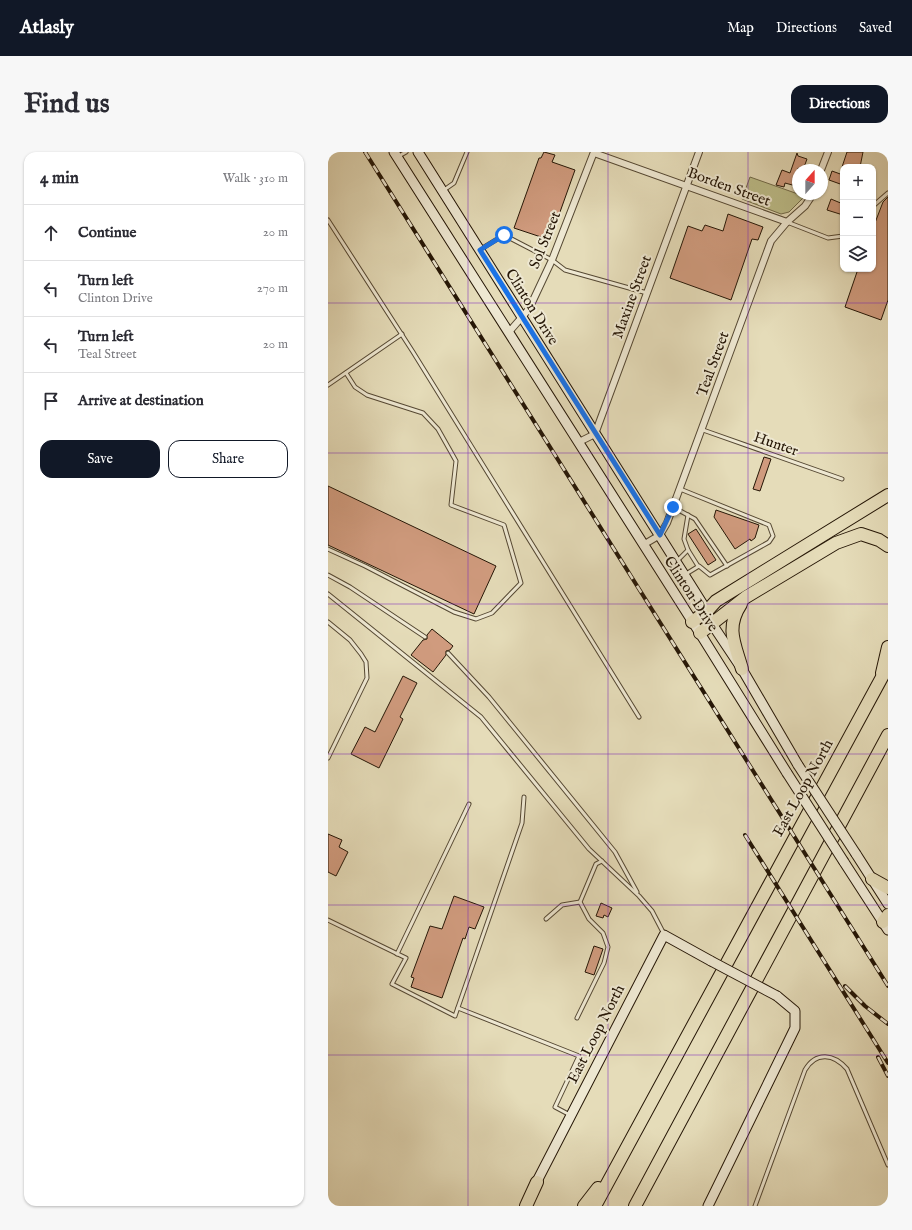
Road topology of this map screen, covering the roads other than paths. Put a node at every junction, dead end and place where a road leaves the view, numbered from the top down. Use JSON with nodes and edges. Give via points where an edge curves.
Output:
{"nodes":[{"id":1,"x":406,"y":152,"type":"edge"},
{"id":2,"x":418,"y":152,"type":"edge"},
{"id":3,"x":467,"y":152,"type":"edge"},
{"id":4,"x":592,"y":152,"type":"edge"},
{"id":5,"x":699,"y":152,"type":"edge"},
{"id":6,"x":828,"y":152,"type":"edge"},
{"id":7,"x":396,"y":155,"type":"edge"},
{"id":8,"x":823,"y":164,"type":"edge"},
{"id":9,"x":687,"y":186,"type":"junction"},
{"id":10,"x":443,"y":191,"type":"junction"},
{"id":11,"x":888,"y":193,"type":"edge"},
{"id":12,"x":808,"y":200,"type":"edge"},
{"id":13,"x":876,"y":203,"type":"edge"},
{"id":14,"x":328,"y":220,"type":"edge"},
{"id":15,"x":786,"y":222,"type":"junction"},
{"id":16,"x":840,"y":236,"type":"edge"},
{"id":17,"x":480,"y":250,"type":"junction"},
{"id":18,"x":552,"y":260,"type":"junction"},
{"id":19,"x":647,"y":293,"type":"junction"},
{"id":20,"x":522,"y":318,"type":"junction"},
{"id":21,"x":509,"y":332,"type":"junction"},
{"id":22,"x":402,"y":334,"type":"junction"},
{"id":23,"x":346,"y":373,"type":"junction"},
{"id":24,"x":328,"y":385,"type":"edge"},
{"id":25,"x":702,"y":430,"type":"junction"},
{"id":26,"x":595,"y":434,"type":"junction"},
{"id":27,"x":579,"y":442,"type":"junction"},
{"id":28,"x":842,"y":479,"type":"dead end"},
{"id":29,"x":680,"y":489,"type":"junction"},
{"id":30,"x":888,"y":495,"type":"edge"},
{"id":31,"x":673,"y":507,"type":"junction"},
{"id":32,"x":688,"y":515,"type":"junction"},
{"id":33,"x":660,"y":535,"type":"junction"},
{"id":34,"x":643,"y":545,"type":"junction"},
{"id":35,"x":888,"y":546,"type":"edge"},
{"id":36,"x":328,"y":549,"type":"edge"},
{"id":37,"x":688,"y":550,"type":"junction"},
{"id":38,"x":676,"y":561,"type":"junction"},
{"id":39,"x":698,"y":566,"type":"junction"},
{"id":40,"x":727,"y":566,"type":"junction"},
{"id":41,"x":328,"y":575,"type":"edge"},
{"id":42,"x":684,"y":575,"type":"junction"},
{"id":43,"x":328,"y":594,"type":"edge"},
{"id":44,"x":746,"y":597,"type":"junction"},
{"id":45,"x":707,"y":611,"type":"junction"},
{"id":46,"x":328,"y":622,"type":"edge"},
{"id":47,"x":692,"y":622,"type":"junction"},
{"id":48,"x":712,"y":624,"type":"junction"},
{"id":49,"x":700,"y":632,"type":"junction"},
{"id":50,"x":425,"y":637,"type":"dead end"},
{"id":51,"x":888,"y":647,"type":"edge"},
{"id":52,"x":448,"y":653,"type":"dead end"},
{"id":53,"x":888,"y":666,"type":"edge"},
{"id":54,"x":742,"y":669,"type":"junction"},
{"id":55,"x":880,"y":682,"type":"junction"},
{"id":56,"x":639,"y":717,"type":"dead end"},
{"id":57,"x":888,"y":735,"type":"edge"},
{"id":58,"x":888,"y":747,"type":"edge"},
{"id":59,"x":328,"y":758,"type":"edge"},
{"id":60,"x":862,"y":781,"type":"junction"},
{"id":61,"x":524,"y":797,"type":"dead end"},
{"id":62,"x":469,"y":804,"type":"dead end"},
{"id":63,"x":602,"y":861,"type":"junction"},
{"id":64,"x":872,"y":879,"type":"junction"},
{"id":65,"x":888,"y":888,"type":"edge"},
{"id":66,"x":639,"y":896,"type":"junction"},
{"id":67,"x":580,"y":902,"type":"junction"},
{"id":68,"x":888,"y":904,"type":"edge"},
{"id":69,"x":546,"y":919,"type":"dead end"},
{"id":70,"x":328,"y":920,"type":"edge"},
{"id":71,"x":887,"y":922,"type":"edge"},
{"id":72,"x":664,"y":935,"type":"junction"},
{"id":73,"x":397,"y":954,"type":"junction"},
{"id":74,"x":458,"y":1008,"type":"junction"},
{"id":75,"x":577,"y":1018,"type":"dead end"},
{"id":76,"x":572,"y":1116,"type":"junction"},
{"id":77,"x":622,"y":1154,"type":"junction"},
{"id":78,"x":888,"y":1165,"type":"edge"},
{"id":79,"x":537,"y":1182,"type":"junction"},
{"id":80,"x":520,"y":1206,"type":"edge"},
{"id":81,"x":526,"y":1206,"type":"edge"},
{"id":82,"x":584,"y":1206,"type":"edge"},
{"id":83,"x":595,"y":1206,"type":"edge"},
{"id":84,"x":635,"y":1206,"type":"edge"},
{"id":85,"x":708,"y":1206,"type":"edge"},
{"id":86,"x":755,"y":1206,"type":"edge"}],
"edges":[{"from":1,"to":7,"type":"lane"},
{"from":2,"to":10,"type":"main road","name":"Clinton Drive"},
{"from":3,"to":10,"type":"lane","via":[[454,183]]},
{"from":4,"to":9,"type":"street","name":"Borden Street"},
{"from":4,"to":18,"type":"street","name":"Sol Street"},
{"from":5,"to":9,"type":"street","name":"Maxine Street"},
{"from":6,"to":8,"type":"street"},
{"from":7,"to":21,"type":"main road","name":"Clinton Drive"},
{"from":9,"to":15,"type":"street","name":"Borden Street"},
{"from":9,"to":19,"type":"street","name":"Maxine Street"},
{"from":10,"to":17,"type":"main road","name":"Clinton Drive"},
{"from":11,"to":13,"type":"lane"},
{"from":12,"to":15,"type":"street","name":"Teal Street"},
{"from":14,"to":22,"type":"lane"},
{"from":15,"to":16,"type":"lane","via":[[828,238]]},
{"from":15,"to":25,"type":"street","name":"Teal Street","via":[[771,241]]},
{"from":17,"to":18,"type":"lane","via":[[504,235]]},
{"from":17,"to":20,"type":"main road","name":"Clinton Drive"},
{"from":18,"to":19,"type":"lane","via":[[565,270]]},
{"from":18,"to":20,"type":"street","name":"Sol Street","via":[[529,309]]},
{"from":19,"to":26,"type":"street","name":"Maxine Street"},
{"from":20,"to":21,"type":"street","name":"Sol Street"},
{"from":20,"to":26,"type":"main road","name":"Clinton Drive"},
{"from":21,"to":27,"type":"main road","name":"Clinton Drive"},
{"from":22,"to":23,"type":"lane"},
{"from":22,"to":56,"type":"lane"},
{"from":23,"to":24,"type":"lane"},
{"from":23,"to":36,"type":"lane","via":[[355,387],[367,395],[423,414],[438,429],[456,461],[451,505],[504,525],[521,583],[492,613],[476,619],[454,612]]},
{"from":25,"to":28,"type":"lane","name":"Hunter"},
{"from":25,"to":29,"type":"street","name":"Teal Street"},
{"from":26,"to":27,"type":"street"},
{"from":26,"to":33,"type":"main road","name":"Clinton Drive"},
{"from":27,"to":34,"type":"main road","name":"Clinton Drive"},
{"from":29,"to":31,"type":"street","name":"Teal Street"},
{"from":29,"to":40,"type":"lane","via":[[769,525],[772,536],[769,542]]},
{"from":30,"to":45,"type":"highway","via":[[716,602]]},
{"from":31,"to":32,"type":"lane"},
{"from":31,"to":33,"type":"street","name":"Teal Street"},
{"from":32,"to":37,"type":"lane","via":[[684,539]]},
{"from":32,"to":40,"type":"lane","via":[[696,519]]},
{"from":33,"to":34,"type":"street"},
{"from":33,"to":38,"type":"main road","name":"Clinton Drive"},
{"from":34,"to":47,"type":"main road","name":"Clinton Drive"},
{"from":35,"to":44,"type":"highway","via":[[861,534],[836,543]]},
{"from":37,"to":38,"type":"lane"},
{"from":37,"to":39,"type":"lane"},
{"from":38,"to":42,"type":"main road","name":"Clinton Drive"},
{"from":39,"to":40,"type":"lane","via":[[710,575]]},
{"from":39,"to":42,"type":"lane"},
{"from":41,"to":50,"type":"lane"},
{"from":42,"to":45,"type":"main road","name":"Clinton Drive"},
{"from":43,"to":63,"type":"lane","via":[[482,717],[589,849]]},
{"from":44,"to":48,"type":"highway"},
{"from":44,"to":54,"type":"highway","via":[[734,614],[731,630]]},
{"from":45,"to":47,"type":"highway"},
{"from":45,"to":48,"type":"main road","name":"Clinton Drive"},
{"from":46,"to":59,"type":"lane","via":[[362,654],[367,669],[367,678]]},
{"from":47,"to":49,"type":"main road","name":"Clinton Drive"},
{"from":48,"to":49,"type":"highway"},
{"from":48,"to":54,"type":"main road","name":"Clinton Drive"},
{"from":49,"to":71,"type":"main road","name":"Clinton Drive","bridge":true,"via":[[844,862]]},
{"from":51,"to":55,"type":"highway"},
{"from":52,"to":66,"type":"lane","via":[[489,697],[615,852]]},
{"from":53,"to":55,"type":"highway","name":"East Loop North"},
{"from":54,"to":64,"type":"main road","name":"Clinton Drive","bridge":true,"via":[[798,765]]},
{"from":55,"to":77,"type":"highway","name":"East Loop North"},
{"from":57,"to":60,"type":"highway"},
{"from":58,"to":60,"type":"highway"},
{"from":60,"to":84,"type":"highway"},
{"from":61,"to":74,"type":"lane","via":[[522,823]]},
{"from":62,"to":73,"type":"lane"},
{"from":63,"to":66,"type":"lane"},
{"from":63,"to":67,"type":"lane","via":[[596,864]]},
{"from":64,"to":65,"type":"highway"},
{"from":64,"to":68,"type":"main road","name":"Clinton Drive"},
{"from":66,"to":72,"type":"lane","via":[[652,911]]},
{"from":67,"to":69,"type":"lane","via":[[562,905]]},
{"from":67,"to":75,"type":"lane","via":[[589,919],[603,933],[608,947],[604,963]]},
{"from":70,"to":73,"type":"lane"},
{"from":72,"to":76,"type":"main road","name":"East Loop North"},
{"from":72,"to":85,"type":"main road","bridge":true,"via":[[777,996],[795,1011],[795,1028]]},
{"from":73,"to":74,"type":"lane","via":[[406,958],[392,984],[455,1016]]},
{"from":74,"to":76,"type":"lane","via":[[579,1056],[555,1107]]},
{"from":76,"to":79,"type":"main road","name":"East Loop North"},
{"from":77,"to":82,"type":"highway"},
{"from":77,"to":83,"type":"highway","name":"East Loop North"},
{"from":78,"to":86,"type":"lane","via":[[841,1062],[823,1056],[815,1058],[805,1070]]},
{"from":79,"to":80,"type":"main road","name":"East Loop North"},
{"from":79,"to":81,"type":"highway"}]}
